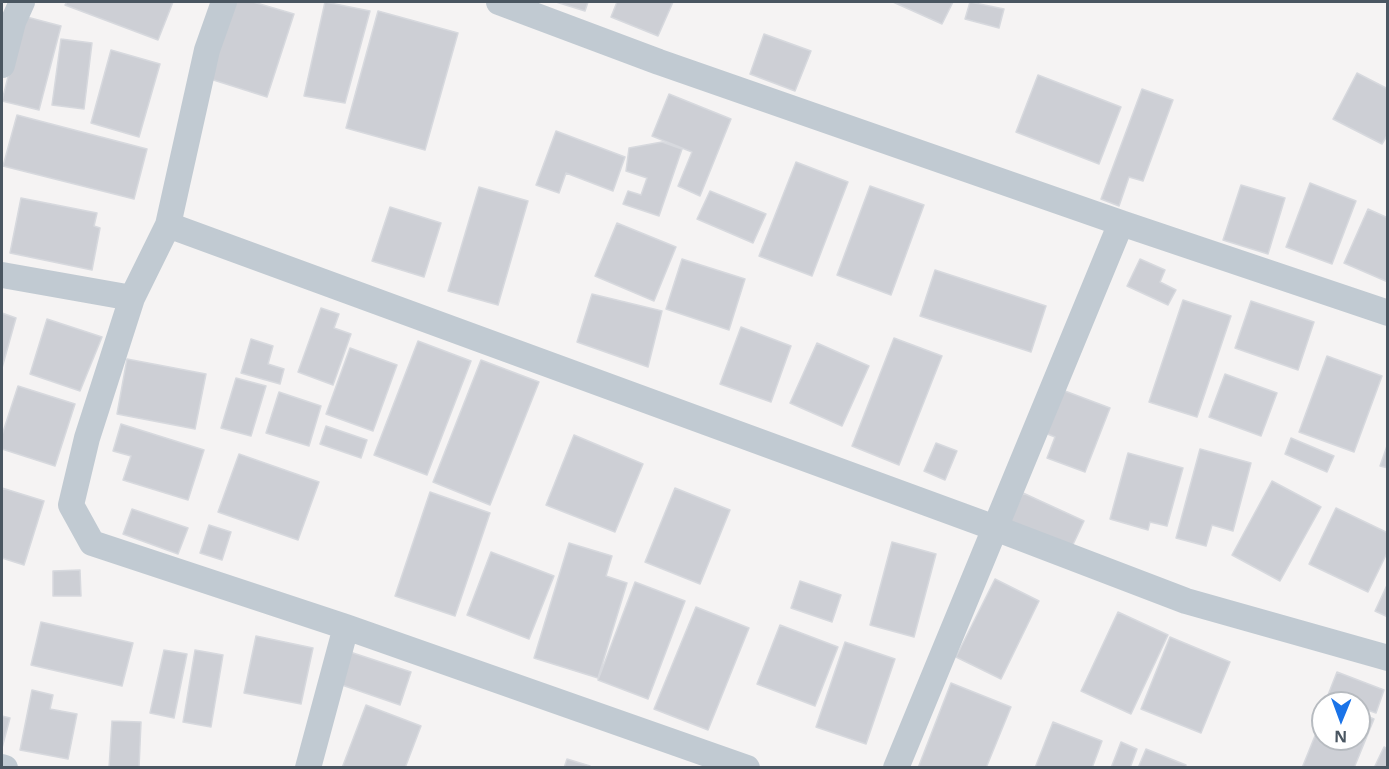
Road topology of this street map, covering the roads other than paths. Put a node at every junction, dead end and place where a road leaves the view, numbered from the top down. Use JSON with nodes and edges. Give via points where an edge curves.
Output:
{"nodes":[{"id":1,"x":21,"y":2,"type":"edge"},
{"id":2,"x":224,"y":2,"type":"edge"},
{"id":3,"x":499,"y":2,"type":"edge"},
{"id":4,"x":2,"y":65,"type":"edge"},
{"id":5,"x":1120,"y":223,"type":"junction"},
{"id":6,"x":168,"y":225,"type":"junction"},
{"id":7,"x":2,"y":275,"type":"edge"},
{"id":8,"x":132,"y":298,"type":"junction"},
{"id":9,"x":1388,"y":313,"type":"edge"},
{"id":10,"x":995,"y":528,"type":"junction"},
{"id":11,"x":346,"y":627,"type":"junction"},
{"id":12,"x":1388,"y":658,"type":"edge"},
{"id":13,"x":308,"y":768,"type":"edge"},
{"id":14,"x":747,"y":768,"type":"edge"},
{"id":15,"x":896,"y":768,"type":"edge"}],
"edges":[{"from":1,"to":4,"type":"street"},
{"from":2,"to":6,"type":"street","via":[[207,50]]},
{"from":3,"to":5,"type":"street"},
{"from":5,"to":9,"type":"street"},
{"from":5,"to":10,"type":"street"},
{"from":6,"to":8,"type":"street"},
{"from":6,"to":10,"type":"street"},
{"from":7,"to":8,"type":"street"},
{"from":8,"to":11,"type":"street","via":[[70,505],[92,543]]},
{"from":10,"to":12,"type":"street","via":[[1186,601]]},
{"from":10,"to":15,"type":"street"},
{"from":11,"to":13,"type":"street"},
{"from":11,"to":14,"type":"street"}]}
